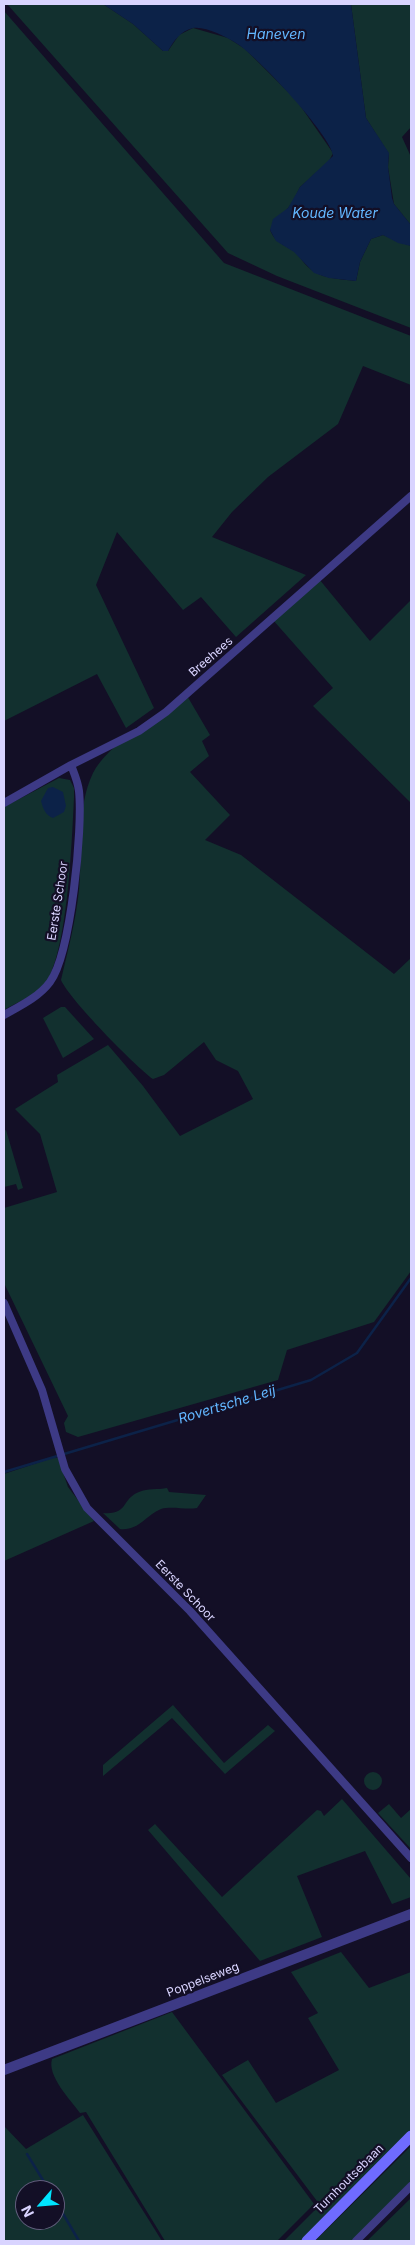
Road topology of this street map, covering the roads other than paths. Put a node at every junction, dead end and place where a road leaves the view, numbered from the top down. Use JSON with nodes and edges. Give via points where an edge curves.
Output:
{"nodes":[{"id":1,"x":411,"y":496,"type":"edge"},
{"id":2,"x":71,"y":765,"type":"junction"},
{"id":3,"x":4,"y":803,"type":"edge"},
{"id":4,"x":4,"y":1015,"type":"edge"},
{"id":5,"x":4,"y":1302,"type":"edge"},
{"id":6,"x":411,"y":1858,"type":"edge"},
{"id":7,"x":411,"y":1914,"type":"edge"},
{"id":8,"x":4,"y":2070,"type":"edge"},
{"id":9,"x":411,"y":2136,"type":"edge"},
{"id":10,"x":411,"y":2186,"type":"edge"},
{"id":11,"x":306,"y":2241,"type":"edge"},
{"id":12,"x":356,"y":2241,"type":"edge"}],
"edges":[{"from":1,"to":2,"type":"street","name":"Breehees","via":[[166,712],[139,731]]},
{"from":2,"to":3,"type":"street","name":"Breehees"},
{"from":2,"to":4,"type":"street","name":"Eerste Schoor","via":[[78,788],[77,843],[72,899],[59,961],[55,974],[43,990]]},
{"from":5,"to":6,"type":"street","name":"Eerste Schoor","via":[[42,1390],[70,1481],[88,1508],[190,1611]]},
{"from":7,"to":8,"type":"street","name":"Poppelseweg"},
{"from":9,"to":11,"type":"main road","name":"Turnhoutsebaan"},
{"from":10,"to":12,"type":"street"}]}
